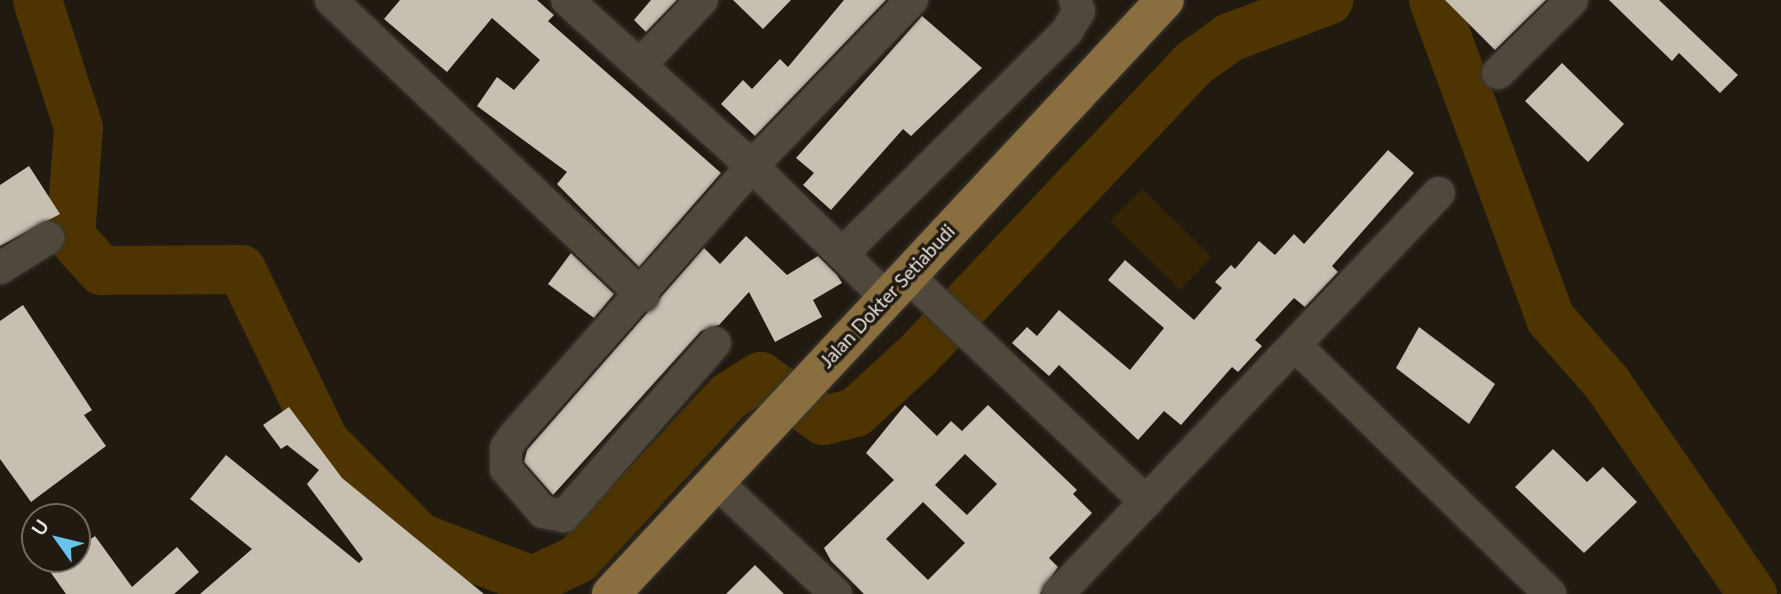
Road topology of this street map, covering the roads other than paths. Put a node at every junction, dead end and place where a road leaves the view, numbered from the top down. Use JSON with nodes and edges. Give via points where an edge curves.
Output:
{"nodes":[{"id":1,"x":331,"y":0,"type":"edge"},
{"id":2,"x":567,"y":0,"type":"edge"},
{"id":3,"x":702,"y":0,"type":"edge"},
{"id":4,"x":912,"y":0,"type":"edge"},
{"id":5,"x":1075,"y":0,"type":"edge"},
{"id":6,"x":1165,"y":0,"type":"edge"},
{"id":7,"x":1572,"y":0,"type":"edge"},
{"id":8,"x":640,"y":65,"type":"junction"},
{"id":9,"x":1497,"y":73,"type":"dead end"},
{"id":10,"x":752,"y":166,"type":"junction"},
{"id":11,"x":1439,"y":193,"type":"dead end"},
{"id":12,"x":48,"y":238,"type":"dead end"},
{"id":13,"x":842,"y":254,"type":"junction"},
{"id":14,"x":0,"y":268,"type":"edge"},
{"id":15,"x":896,"y":286,"type":"junction"},
{"id":16,"x":643,"y":296,"type":"junction"},
{"id":17,"x":715,"y":343,"type":"dead end"},
{"id":18,"x":1296,"y":346,"type":"junction"},
{"id":19,"x":714,"y":480,"type":"junction"},
{"id":20,"x":1146,"y":502,"type":"junction"},
{"id":21,"x":1539,"y":590,"type":"edge"},
{"id":22,"x":611,"y":594,"type":"edge"},
{"id":23,"x":836,"y":594,"type":"edge"},
{"id":24,"x":1058,"y":594,"type":"edge"}],
"edges":[{"from":1,"to":16,"type":"street"},
{"from":2,"to":8,"type":"street"},
{"from":3,"to":8,"type":"street"},
{"from":4,"to":10,"type":"street"},
{"from":5,"to":13,"type":"street","via":[[1079,11],[1067,31]]},
{"from":6,"to":15,"type":"main road","name":"Jalan Dokter Setiabudi"},
{"from":7,"to":9,"type":"street"},
{"from":8,"to":10,"type":"street"},
{"from":10,"to":13,"type":"street"},
{"from":10,"to":16,"type":"street"},
{"from":11,"to":18,"type":"street"},
{"from":12,"to":14,"type":"street"},
{"from":13,"to":15,"type":"street"},
{"from":15,"to":19,"type":"main road","name":"Jalan Dokter Setiabudi"},
{"from":15,"to":20,"type":"street","via":[[936,302]]},
{"from":16,"to":17,"type":"street","via":[[506,448],[506,469],[543,512],[555,517],[575,508]]},
{"from":18,"to":20,"type":"street"},
{"from":18,"to":21,"type":"street"},
{"from":19,"to":22,"type":"main road","name":"Jalan Dokter Setiabudi"},
{"from":19,"to":23,"type":"street"},
{"from":20,"to":24,"type":"street"}]}
